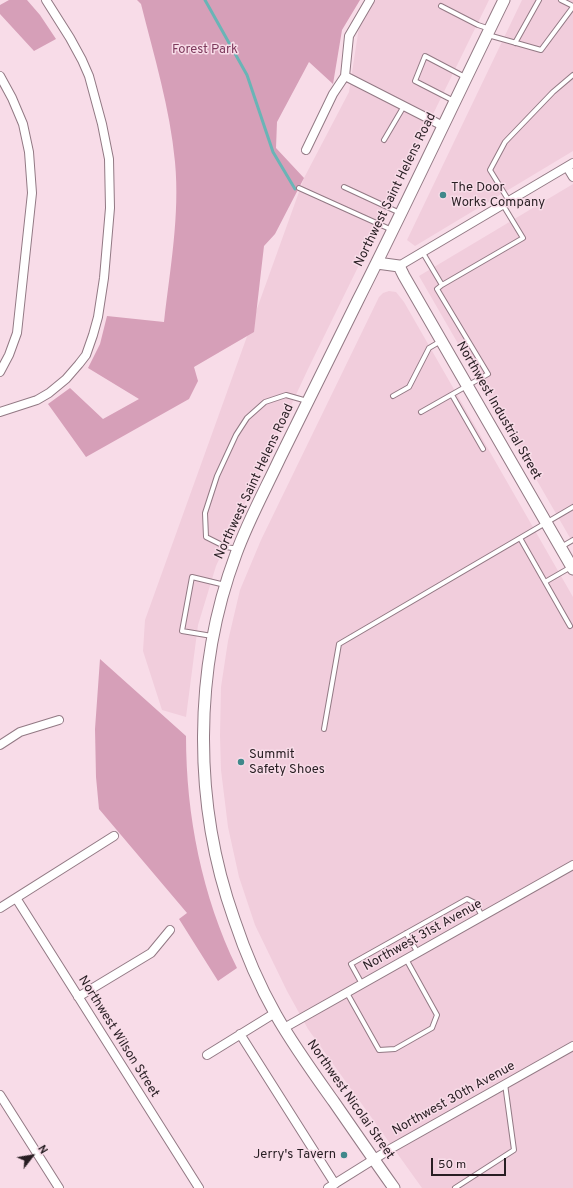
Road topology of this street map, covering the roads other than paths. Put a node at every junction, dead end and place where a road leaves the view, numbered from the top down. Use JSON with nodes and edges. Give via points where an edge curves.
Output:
{"nodes":[{"id":1,"x":46,"y":0,"type":"edge"},
{"id":2,"x":370,"y":0,"type":"edge"},
{"id":3,"x":504,"y":0,"type":"edge"},
{"id":4,"x":538,"y":0,"type":"edge"},
{"id":5,"x":561,"y":0,"type":"edge"},
{"id":6,"x":441,"y":6,"type":"dead end"},
{"id":7,"x":573,"y":7,"type":"edge"},
{"id":8,"x":489,"y":32,"type":"junction"},
{"id":9,"x":515,"y":43,"type":"junction"},
{"id":10,"x":573,"y":75,"type":"edge"},
{"id":11,"x":0,"y":76,"type":"edge"},
{"id":12,"x":345,"y":76,"type":"junction"},
{"id":13,"x":466,"y":78,"type":"junction"},
{"id":14,"x":455,"y":102,"type":"junction"},
{"id":15,"x":404,"y":106,"type":"junction"},
{"id":16,"x":443,"y":126,"type":"junction"},
{"id":17,"x":384,"y":140,"type":"dead end"},
{"id":18,"x":306,"y":150,"type":"dead end"},
{"id":19,"x":570,"y":165,"type":"edge"},
{"id":20,"x":573,"y":176,"type":"edge"},
{"id":21,"x":344,"y":187,"type":"dead end"},
{"id":22,"x":299,"y":188,"type":"dead end"},
{"id":23,"x":506,"y":203,"type":"junction"},
{"id":24,"x":400,"y":214,"type":"junction"},
{"id":25,"x":392,"y":230,"type":"junction"},
{"id":26,"x":422,"y":253,"type":"junction"},
{"id":27,"x":377,"y":263,"type":"junction"},
{"id":28,"x":400,"y":266,"type":"junction"},
{"id":29,"x":442,"y":286,"type":"junction"},
{"id":30,"x":441,"y":341,"type":"junction"},
{"id":31,"x":0,"y":372,"type":"edge"},
{"id":32,"x":468,"y":386,"type":"junction"},
{"id":33,"x":452,"y":395,"type":"junction"},
{"id":34,"x":392,"y":396,"type":"dead end"},
{"id":35,"x":308,"y":401,"type":"junction"},
{"id":36,"x":0,"y":412,"type":"edge"},
{"id":37,"x":421,"y":412,"type":"dead end"},
{"id":38,"x":483,"y":449,"type":"dead end"},
{"id":39,"x":573,"y":507,"type":"edge"},
{"id":40,"x":546,"y":523,"type":"junction"},
{"id":41,"x":520,"y":538,"type":"junction"},
{"id":42,"x":573,"y":540,"type":"edge"},
{"id":43,"x":560,"y":547,"type":"junction"},
{"id":44,"x":238,"y":549,"type":"junction"},
{"id":45,"x":572,"y":568,"type":"edge"},
{"id":46,"x":545,"y":582,"type":"junction"},
{"id":47,"x":226,"y":585,"type":"junction"},
{"id":48,"x":570,"y":626,"type":"dead end"},
{"id":49,"x":214,"y":636,"type":"junction"},
{"id":50,"x":59,"y":720,"type":"dead end"},
{"id":51,"x":324,"y":729,"type":"dead end"},
{"id":52,"x":0,"y":745,"type":"edge"},
{"id":53,"x":114,"y":836,"type":"dead end"},
{"id":54,"x":573,"y":866,"type":"edge"},
{"id":55,"x":16,"y":898,"type":"junction"},
{"id":56,"x":0,"y":908,"type":"edge"},
{"id":57,"x":482,"y":916,"type":"junction"},
{"id":58,"x":170,"y":930,"type":"dead end"},
{"id":59,"x":406,"y":933,"type":"junction"},
{"id":60,"x":418,"y":953,"type":"junction"},
{"id":61,"x":406,"y":959,"type":"junction"},
{"id":62,"x":362,"y":984,"type":"junction"},
{"id":63,"x":347,"y":993,"type":"junction"},
{"id":64,"x":78,"y":997,"type":"junction"},
{"id":65,"x":275,"y":1013,"type":"junction"},
{"id":66,"x":284,"y":1028,"type":"junction"},
{"id":67,"x":240,"y":1034,"type":"junction"},
{"id":68,"x":573,"y":1046,"type":"edge"},
{"id":69,"x":207,"y":1055,"type":"dead end"},
{"id":70,"x":505,"y":1084,"type":"junction"},
{"id":71,"x":0,"y":1095,"type":"edge"},
{"id":72,"x":374,"y":1160,"type":"junction"},
{"id":73,"x":332,"y":1186,"type":"edge"},
{"id":74,"x":59,"y":1188,"type":"edge"},
{"id":75,"x":200,"y":1188,"type":"edge"},
{"id":76,"x":394,"y":1188,"type":"edge"},
{"id":77,"x":455,"y":1188,"type":"edge"}],
"edges":[{"from":1,"to":36,"type":"street","via":[[82,60],[102,124],[109,159],[110,208],[104,278],[98,317],[86,355],[66,379],[49,393],[37,400]]},
{"from":2,"to":12,"type":"street","via":[[349,36]]},
{"from":3,"to":8,"type":"main road","name":"Northwest Saint Helens Road"},
{"from":4,"to":9,"type":"lane"},
{"from":5,"to":7,"type":"lane"},
{"from":6,"to":8,"type":"lane"},
{"from":7,"to":9,"type":"lane","via":[[541,50]]},
{"from":8,"to":9,"type":"lane"},
{"from":8,"to":13,"type":"main road","name":"Northwest Saint Helens Road"},
{"from":10,"to":23,"type":"lane","via":[[505,142],[490,170]]},
{"from":11,"to":31,"type":"street","via":[[23,124],[30,160],[32,207],[17,332]]},
{"from":12,"to":15,"type":"street"},
{"from":12,"to":18,"type":"street"},
{"from":13,"to":14,"type":"main road","name":"Northwest Saint Helens Road"},
{"from":13,"to":14,"type":"lane","via":[[425,56],[415,81]]},
{"from":14,"to":16,"type":"main road","name":"Northwest Saint Helens Road"},
{"from":15,"to":16,"type":"street"},
{"from":15,"to":17,"type":"lane"},
{"from":16,"to":24,"type":"main road","name":"Northwest Saint Helens Road"},
{"from":19,"to":20,"type":"street"},
{"from":19,"to":23,"type":"street"},
{"from":21,"to":24,"type":"lane"},
{"from":22,"to":25,"type":"lane"},
{"from":23,"to":26,"type":"street"},
{"from":23,"to":29,"type":"lane","via":[[523,238]]},
{"from":24,"to":25,"type":"main road","name":"Northwest Saint Helens Road"},
{"from":25,"to":27,"type":"main road","name":"Northwest Saint Helens Road"},
{"from":26,"to":28,"type":"street"},
{"from":26,"to":29,"type":"lane"},
{"from":27,"to":28,"type":"main road"},
{"from":27,"to":35,"type":"main road","name":"Northwest Saint Helens Road"},
{"from":28,"to":30,"type":"main road","name":"Northwest Industrial Street"},
{"from":29,"to":32,"type":"lane","via":[[437,288],[488,374]]},
{"from":30,"to":32,"type":"main road","name":"Northwest Industrial Street"},
{"from":30,"to":34,"type":"lane","via":[[429,348],[409,386]]},
{"from":32,"to":33,"type":"lane"},
{"from":32,"to":40,"type":"main road","name":"Northwest Industrial Street"},
{"from":33,"to":37,"type":"lane"},
{"from":33,"to":38,"type":"lane"},
{"from":35,"to":44,"type":"main road","name":"Northwest Saint Helens Road"},
{"from":35,"to":44,"type":"lane","via":[[286,395],[265,402],[247,418],[236,435],[217,476],[205,519],[206,537],[226,547]]},
{"from":39,"to":40,"type":"lane"},
{"from":40,"to":41,"type":"lane"},
{"from":40,"to":43,"type":"main road","name":"Northwest Industrial Street"},
{"from":41,"to":46,"type":"lane"},
{"from":41,"to":51,"type":"lane","via":[[339,644]]},
{"from":42,"to":43,"type":"lane"},
{"from":43,"to":45,"type":"main road","name":"Northwest Industrial Street"},
{"from":44,"to":47,"type":"main road","name":"Northwest Saint Helens Road"},
{"from":45,"to":46,"type":"lane"},
{"from":46,"to":48,"type":"lane"},
{"from":47,"to":49,"type":"main road","name":"Northwest Saint Helens Road"},
{"from":47,"to":49,"type":"lane","via":[[192,577],[182,631]]},
{"from":49,"to":65,"type":"main road","name":"Northwest Saint Helens Road","via":[[205,693],[203,731],[208,808],[214,846],[235,923],[259,983]]},
{"from":50,"to":52,"type":"street","via":[[20,732]]},
{"from":53,"to":55,"type":"street"},
{"from":54,"to":57,"type":"street","name":"Northwest 31st Avenue"},
{"from":55,"to":56,"type":"street"},
{"from":55,"to":64,"type":"street","name":"Northwest Wilson Street"},
{"from":57,"to":59,"type":"lane","via":[[475,903],[466,899]]},
{"from":57,"to":60,"type":"street","name":"Northwest 31st Avenue"},
{"from":58,"to":64,"type":"street","via":[[151,953]]},
{"from":59,"to":60,"type":"lane"},
{"from":59,"to":62,"type":"lane","via":[[351,964]]},
{"from":60,"to":61,"type":"street","name":"Northwest 31st Avenue"},
{"from":61,"to":62,"type":"street","name":"Northwest 31st Avenue"},
{"from":61,"to":63,"type":"lane","via":[[437,1015],[432,1028],[401,1046],[379,1050]]},
{"from":62,"to":63,"type":"street","name":"Northwest 31st Avenue"},
{"from":63,"to":66,"type":"street","name":"Northwest 31st Avenue"},
{"from":64,"to":75,"type":"street","name":"Northwest Wilson Street"},
{"from":65,"to":66,"type":"main road","name":"Northwest Saint Helens Road"},
{"from":65,"to":67,"type":"street"},
{"from":66,"to":72,"type":"main road","name":"Northwest Nicolai Street"},
{"from":67,"to":69,"type":"street"},
{"from":67,"to":73,"type":"street"},
{"from":68,"to":70,"type":"street","name":"Northwest 30th Avenue"},
{"from":70,"to":72,"type":"street","name":"Northwest 30th Avenue"},
{"from":70,"to":77,"type":"lane","via":[[514,1150]]},
{"from":71,"to":74,"type":"street"},
{"from":72,"to":73,"type":"street","name":"Northwest 30th Avenue"},
{"from":72,"to":76,"type":"main road","name":"Northwest Nicolai Street"}]}
